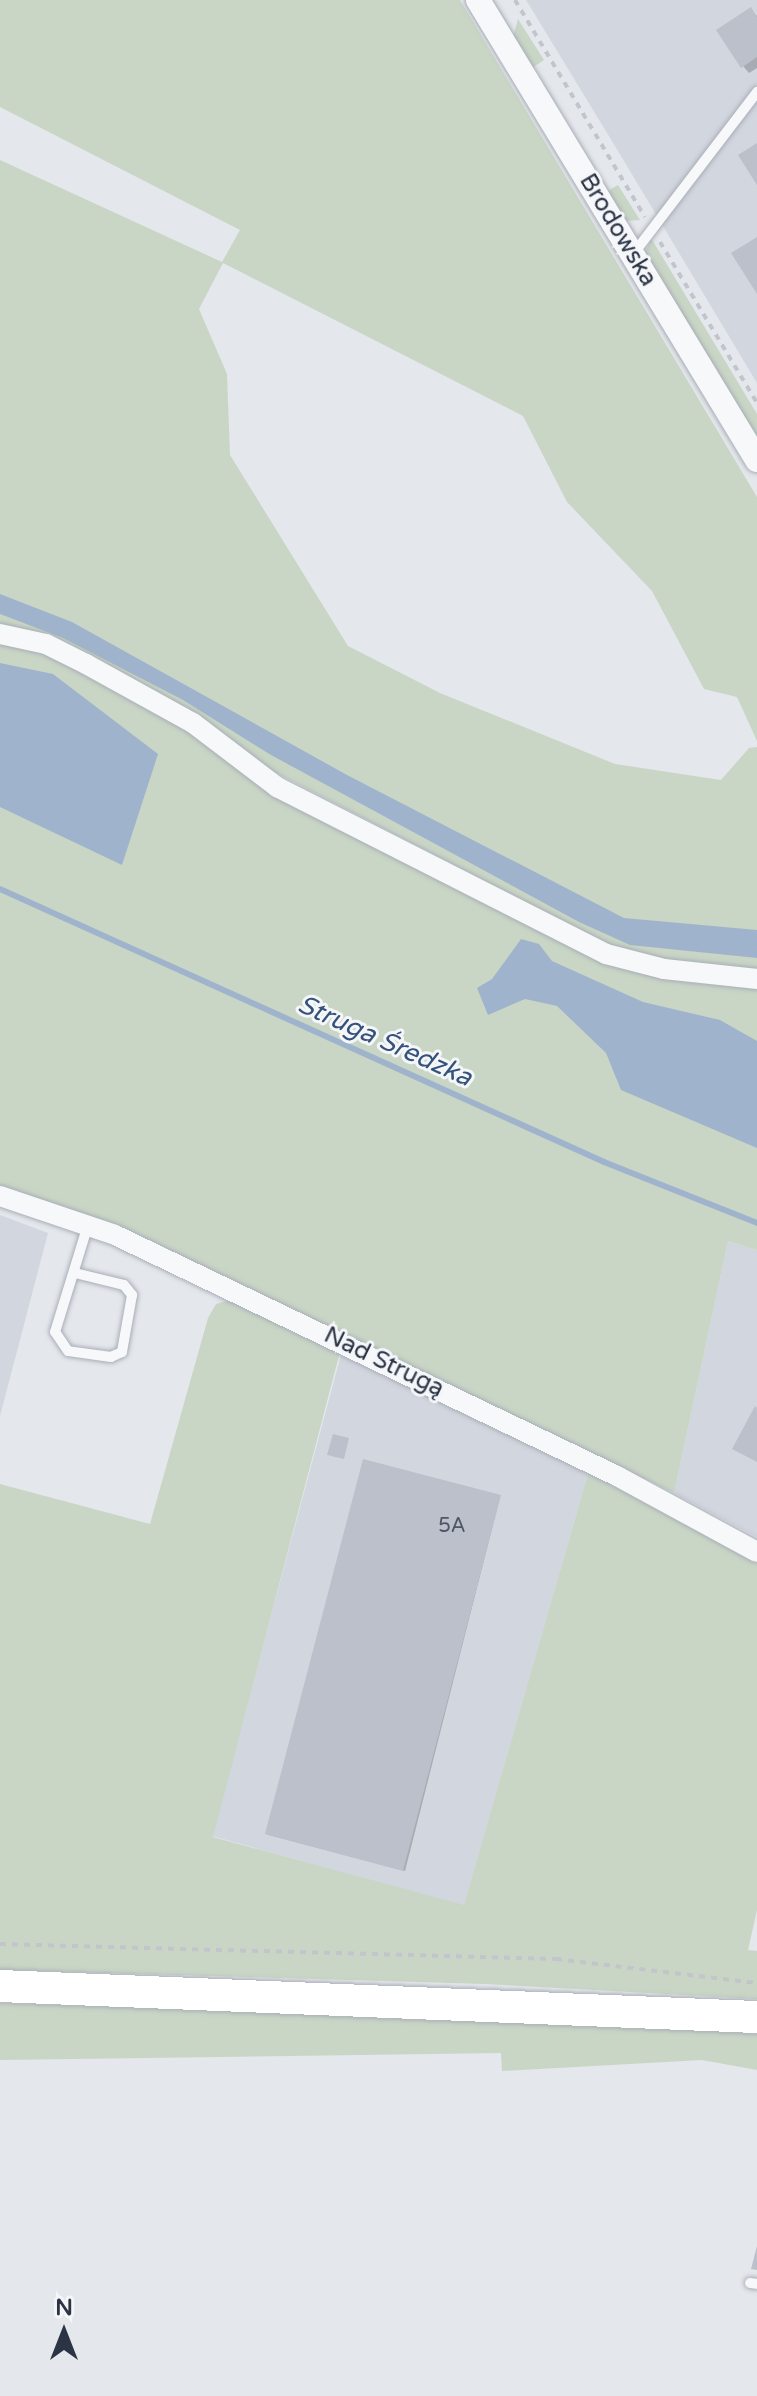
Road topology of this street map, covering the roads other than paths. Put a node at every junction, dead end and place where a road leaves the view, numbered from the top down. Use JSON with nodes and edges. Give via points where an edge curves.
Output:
{"nodes":[{"id":1,"x":478,"y":0,"type":"edge"},
{"id":2,"x":757,"y":92,"type":"edge"},
{"id":3,"x":633,"y":254,"type":"junction"},
{"id":4,"x":757,"y":460,"type":"edge"},
{"id":5,"x":0,"y":634,"type":"edge"},
{"id":6,"x":757,"y":979,"type":"edge"},
{"id":7,"x":0,"y":1196,"type":"edge"},
{"id":8,"x":88,"y":1225,"type":"junction"},
{"id":9,"x":75,"y":1273,"type":"junction"},
{"id":10,"x":757,"y":1552,"type":"edge"},
{"id":11,"x":0,"y":1986,"type":"edge"},
{"id":12,"x":757,"y":2017,"type":"edge"}],
"edges":[{"from":1,"to":3,"type":"street","name":"Brodowska"},
{"from":2,"to":3,"type":"lane"},
{"from":3,"to":4,"type":"street","name":"Brodowska"},
{"from":5,"to":6,"type":"street","via":[[46,644],[86,664],[193,723],[277,787],[606,954],[664,969]]},
{"from":7,"to":8,"type":"street","name":"Nad Strugą"},
{"from":8,"to":9,"type":"lane"},
{"from":8,"to":10,"type":"street","name":"Nad Strugą","via":[[384,1362],[617,1476]]},
{"from":9,"to":9,"type":"lane","via":[[67,1284],[55,1332],[68,1351],[111,1357],[122,1352],[132,1295],[124,1285]]},
{"from":11,"to":12,"type":"highway"}]}
